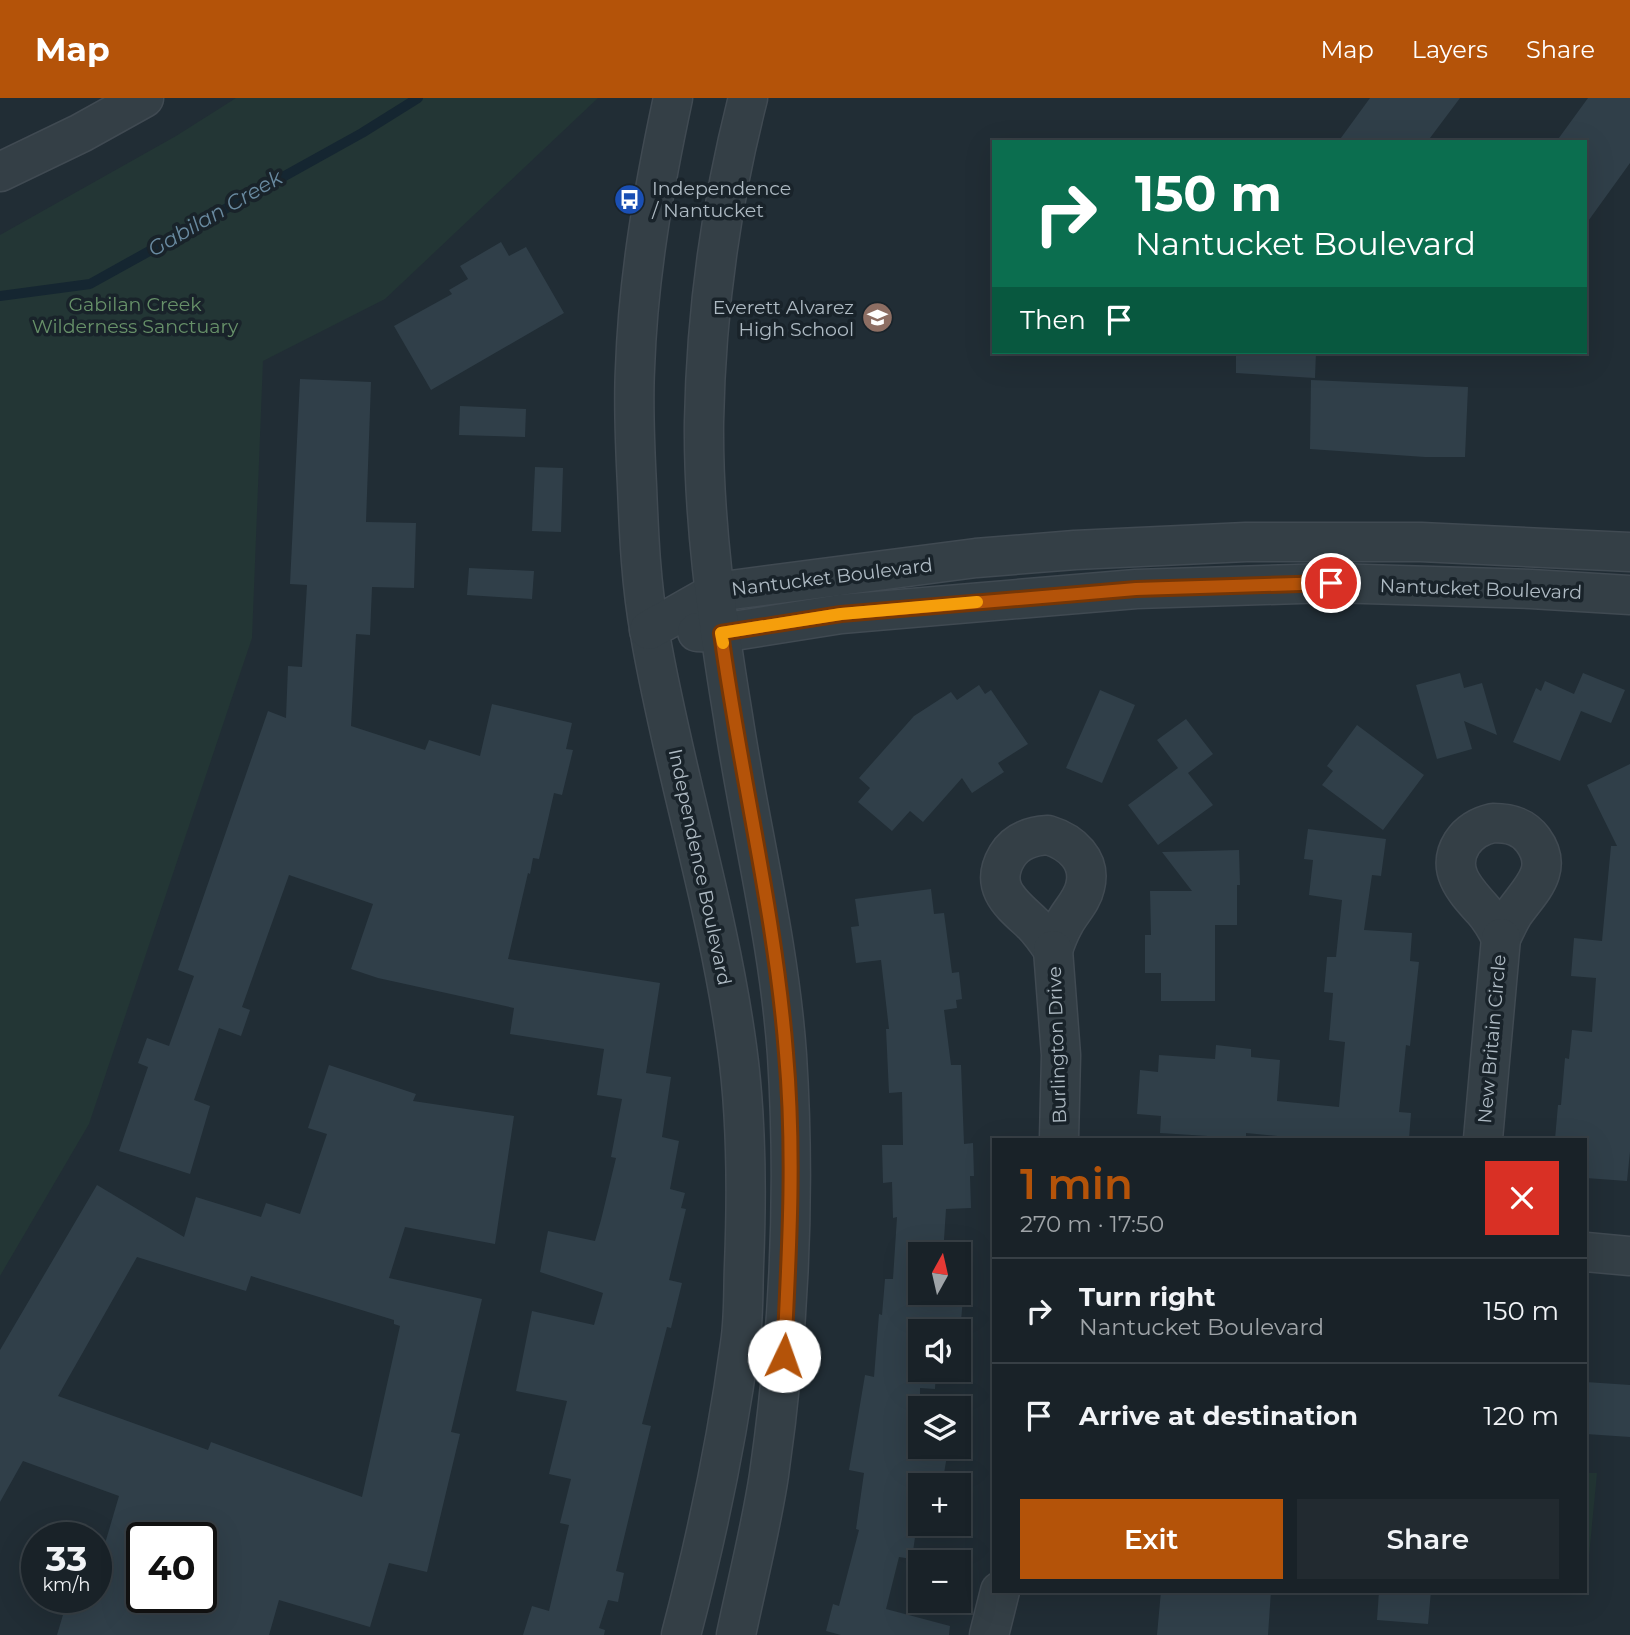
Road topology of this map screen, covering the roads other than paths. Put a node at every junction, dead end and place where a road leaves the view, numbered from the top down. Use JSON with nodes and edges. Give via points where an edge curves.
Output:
{"nodes":[{"id":1,"x":144,"y":98,"type":"edge"},
{"id":2,"x":673,"y":98,"type":"edge"},
{"id":3,"x":748,"y":98,"type":"edge"},
{"id":4,"x":0,"y":172,"type":"edge"},
{"id":5,"x":1630,"y":552,"type":"edge"},
{"id":6,"x":716,"y":592,"type":"junction"},
{"id":7,"x":1630,"y":595,"type":"edge"},
{"id":8,"x":649,"y":630,"type":"junction"},
{"id":9,"x":721,"y":633,"type":"junction"},
{"id":10,"x":1501,"y":938,"type":"dead end"},
{"id":11,"x":1053,"y":950,"type":"dead end"},
{"id":12,"x":1059,"y":1138,"type":"edge"},
{"id":13,"x":1483,"y":1138,"type":"edge"},
{"id":14,"x":1587,"y":1252,"type":"edge"},
{"id":15,"x":1630,"y":1256,"type":"edge"},
{"id":16,"x":1000,"y":1593,"type":"edge"},
{"id":17,"x":681,"y":1635,"type":"edge"},
{"id":18,"x":736,"y":1635,"type":"edge"},
{"id":19,"x":989,"y":1635,"type":"edge"}],
"edges":[{"from":1,"to":4,"type":"street"},
{"from":2,"to":8,"type":"street","name":"Independence Boulevard","via":[[645,254],[635,367],[641,577]]},
{"from":3,"to":6,"type":"street","via":[[731,163],[710,318],[705,422],[708,527]]},
{"from":5,"to":6,"type":"street","name":"Nantucket Boulevard","via":[[1421,542],[1233,542],[976,558]]},
{"from":6,"to":8,"type":"street","name":"Nantucket Boulevard"},
{"from":6,"to":9,"type":"street"},
{"from":7,"to":9,"type":"street","name":"Nantucket Boulevard","via":[[1331,583],[1136,589],[841,614]]},
{"from":8,"to":9,"type":"street","name":"Nantucket Boulevard"},
{"from":8,"to":17,"type":"street","name":"Independence Boulevard","via":[[717,927],[738,1048],[746,1146],[741,1340],[695,1584]]},
{"from":9,"to":18,"type":"street","via":[[773,942],[786,1053],[792,1216],[784,1356],[768,1479]]},
{"from":10,"to":13,"type":"street","name":"New Britain Circle"},
{"from":11,"to":12,"type":"street","name":"Burlington Drive","via":[[1061,1055]]},
{"from":14,"to":15,"type":"street"},
{"from":16,"to":19,"type":"street"}]}
